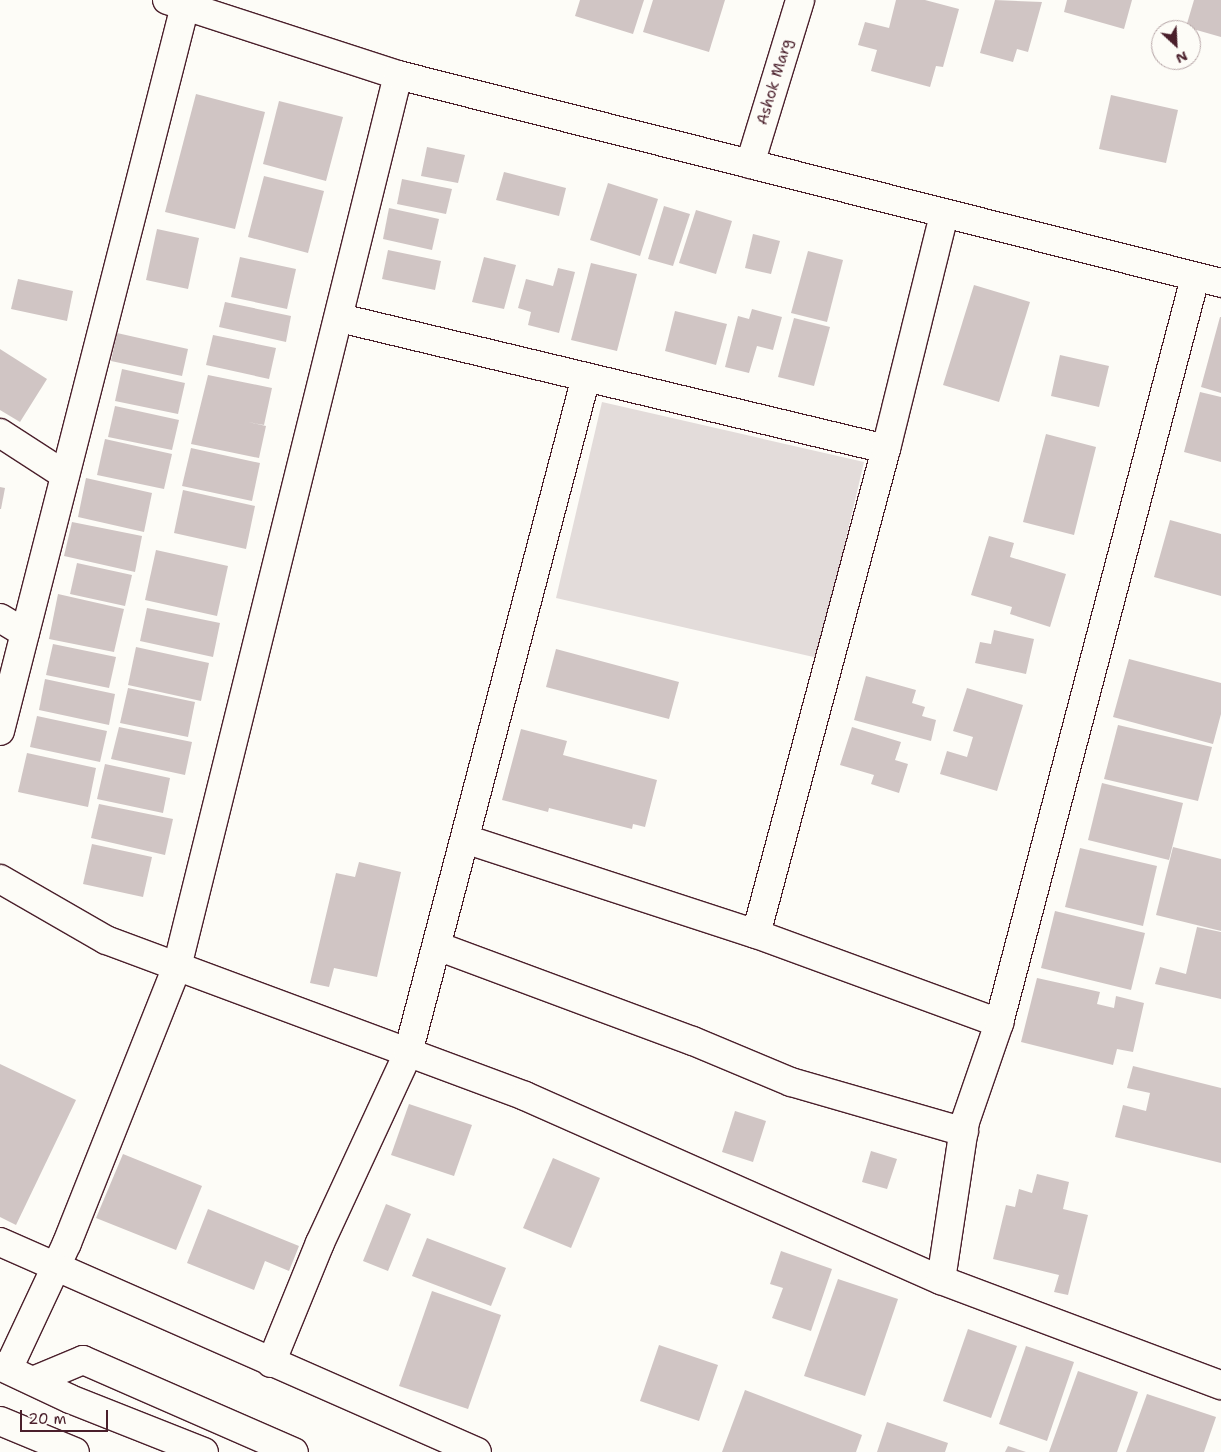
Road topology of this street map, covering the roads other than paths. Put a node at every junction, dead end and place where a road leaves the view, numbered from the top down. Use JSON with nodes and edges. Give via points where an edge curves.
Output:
{"nodes":[{"id":1,"x":800,"y":0,"type":"edge"},
{"id":2,"x":176,"y":3,"type":"edge"},
{"id":3,"x":398,"y":76,"type":"junction"},
{"id":4,"x":750,"y":164,"type":"junction"},
{"id":5,"x":944,"y":214,"type":"junction"},
{"id":6,"x":1195,"y":278,"type":"junction"},
{"id":7,"x":1221,"y":283,"type":"edge"},
{"id":8,"x":340,"y":318,"type":"junction"},
{"id":9,"x":586,"y":377,"type":"junction"},
{"id":10,"x":0,"y":433,"type":"edge"},
{"id":11,"x":886,"y":449,"type":"junction"},
{"id":12,"x":65,"y":476,"type":"junction"},
{"id":13,"x":0,"y":618,"type":"edge"},
{"id":14,"x":25,"y":633,"type":"junction"},
{"id":15,"x":0,"y":731,"type":"edge"},
{"id":16,"x":465,"y":839,"type":"junction"},
{"id":17,"x":0,"y":879,"type":"edge"},
{"id":18,"x":756,"y":934,"type":"junction"},
{"id":19,"x":437,"y":946,"type":"junction"},
{"id":20,"x":176,"y":967,"type":"junction"},
{"id":21,"x":999,"y":1023,"type":"junction"},
{"id":22,"x":408,"y":1053,"type":"junction"},
{"id":23,"x":964,"y":1132,"type":"junction"},
{"id":24,"x":0,"y":1242,"type":"edge"},
{"id":25,"x":56,"y":1266,"type":"junction"},
{"id":26,"x":940,"y":1280,"type":"junction"},
{"id":27,"x":271,"y":1363,"type":"junction"},
{"id":28,"x":4,"y":1367,"type":"edge"},
{"id":29,"x":33,"y":1381,"type":"junction"},
{"id":30,"x":1221,"y":1385,"type":"edge"},
{"id":31,"x":0,"y":1422,"type":"edge"},
{"id":32,"x":75,"y":1452,"type":"edge"},
{"id":33,"x":204,"y":1452,"type":"edge"},
{"id":34,"x":294,"y":1452,"type":"edge"},
{"id":35,"x":477,"y":1452,"type":"edge"}],
"edges":[{"from":1,"to":4,"type":"main road","name":"Ashok Marg"},
{"from":2,"to":3,"type":"main road"},
{"from":2,"to":12,"type":"main road"},
{"from":3,"to":4,"type":"main road"},
{"from":3,"to":8,"type":"main road"},
{"from":4,"to":5,"type":"main road"},
{"from":5,"to":6,"type":"main road"},
{"from":5,"to":11,"type":"main road"},
{"from":6,"to":7,"type":"main road"},
{"from":6,"to":21,"type":"main road"},
{"from":8,"to":9,"type":"main road"},
{"from":8,"to":20,"type":"main road"},
{"from":9,"to":11,"type":"main road"},
{"from":9,"to":16,"type":"main road"},
{"from":10,"to":12,"type":"main road"},
{"from":11,"to":18,"type":"main road"},
{"from":12,"to":14,"type":"main road"},
{"from":13,"to":14,"type":"main road"},
{"from":14,"to":15,"type":"main road"},
{"from":16,"to":18,"type":"main road"},
{"from":16,"to":19,"type":"main road"},
{"from":17,"to":20,"type":"main road","via":[[106,940]]},
{"from":18,"to":21,"type":"main road"},
{"from":19,"to":22,"type":"main road"},
{"from":19,"to":23,"type":"main road","via":[[693,1041],[791,1082]]},
{"from":20,"to":22,"type":"main road"},
{"from":20,"to":25,"type":"main road"},
{"from":21,"to":23,"type":"main road"},
{"from":22,"to":26,"type":"main road","via":[[524,1096]]},
{"from":22,"to":27,"type":"main road","via":[[324,1234]]},
{"from":23,"to":26,"type":"main road"},
{"from":24,"to":25,"type":"main road"},
{"from":25,"to":27,"type":"main road"},
{"from":25,"to":28,"type":"main road"},
{"from":26,"to":30,"type":"main road"},
{"from":27,"to":35,"type":"main road"},
{"from":28,"to":29,"type":"main road"},
{"from":29,"to":33,"type":"main road"},
{"from":29,"to":34,"type":"main road","via":[[83,1360]]},
{"from":31,"to":32,"type":"main road"}]}
